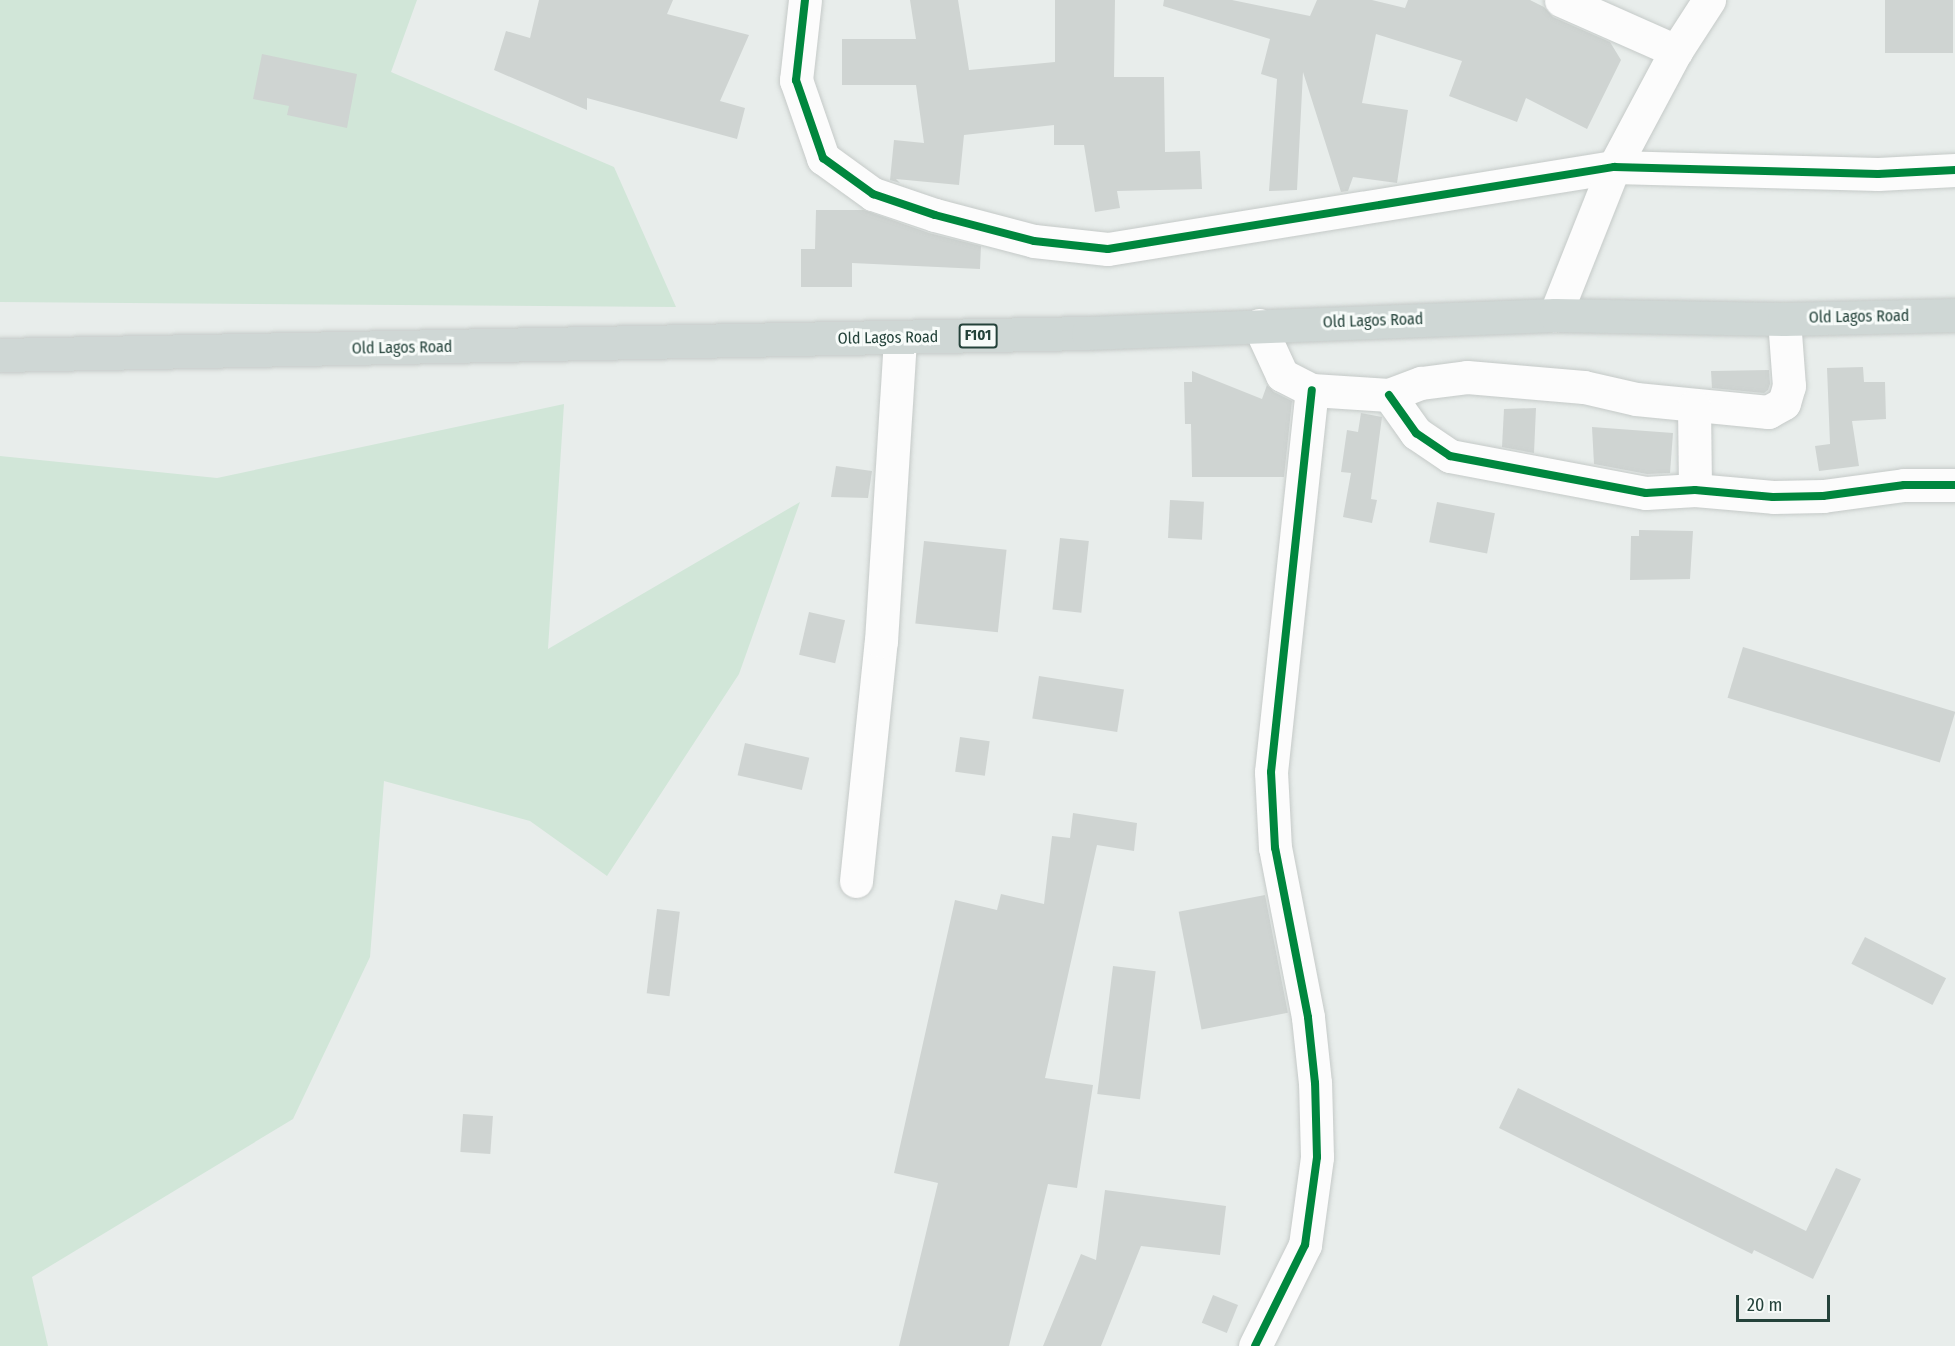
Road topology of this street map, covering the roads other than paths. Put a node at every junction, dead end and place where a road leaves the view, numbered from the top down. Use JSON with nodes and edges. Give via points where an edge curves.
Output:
{"nodes":[{"id":1,"x":806,"y":0,"type":"edge"},
{"id":2,"x":1561,"y":0,"type":"edge"},
{"id":3,"x":1709,"y":0,"type":"edge"},
{"id":4,"x":1676,"y":51,"type":"junction"},
{"id":5,"x":1614,"y":168,"type":"junction"},
{"id":6,"x":1955,"y":170,"type":"edge"},
{"id":7,"x":1555,"y":315,"type":"junction"},
{"id":8,"x":1955,"y":315,"type":"edge"},
{"id":9,"x":1784,"y":319,"type":"junction"},
{"id":10,"x":1259,"y":325,"type":"junction"},
{"id":11,"x":900,"y":338,"type":"junction"},
{"id":12,"x":0,"y":355,"type":"edge"},
{"id":13,"x":1312,"y":390,"type":"junction"},
{"id":14,"x":1389,"y":395,"type":"junction"},
{"id":15,"x":1694,"y":406,"type":"junction"},
{"id":16,"x":1955,"y":485,"type":"edge"},
{"id":17,"x":1695,"y":490,"type":"junction"},
{"id":18,"x":856,"y":881,"type":"dead end"},
{"id":19,"x":1255,"y":1346,"type":"edge"}],
"edges":[{"from":1,"to":5,"type":"street","via":[[796,80],[823,158],[873,194],[1034,241],[1108,249]]},
{"from":2,"to":4,"type":"street"},
{"from":3,"to":4,"type":"street"},
{"from":4,"to":5,"type":"street"},
{"from":5,"to":6,"type":"street","via":[[1878,174]]},
{"from":5,"to":7,"type":"street"},
{"from":7,"to":9,"type":"main road","name":"Old Lagos Road","number":"F101"},
{"from":7,"to":10,"type":"main road","name":"Old Lagos Road","number":"F101"},
{"from":8,"to":9,"type":"main road","name":"Old Lagos Road","number":"F101"},
{"from":9,"to":15,"type":"street","via":[[1789,386],[1784,403],[1768,412]]},
{"from":10,"to":11,"type":"main road","name":"Old Lagos Road","number":"F101"},
{"from":10,"to":13,"type":"street","via":[[1282,375]]},
{"from":11,"to":12,"type":"main road","name":"Old Lagos Road","number":"F101"},
{"from":11,"to":18,"type":"street","via":[[881,641]]},
{"from":13,"to":14,"type":"street"},
{"from":13,"to":19,"type":"street","via":[[1271,772],[1275,848],[1308,1017],[1317,1156],[1305,1245]]},
{"from":14,"to":15,"type":"street","via":[[1421,383],[1467,377],[1584,387]]},
{"from":14,"to":17,"type":"street","via":[[1416,434],[1450,456],[1646,493]]},
{"from":15,"to":17,"type":"street"},
{"from":16,"to":17,"type":"street","via":[[1904,485],[1823,496],[1773,497]]}]}
